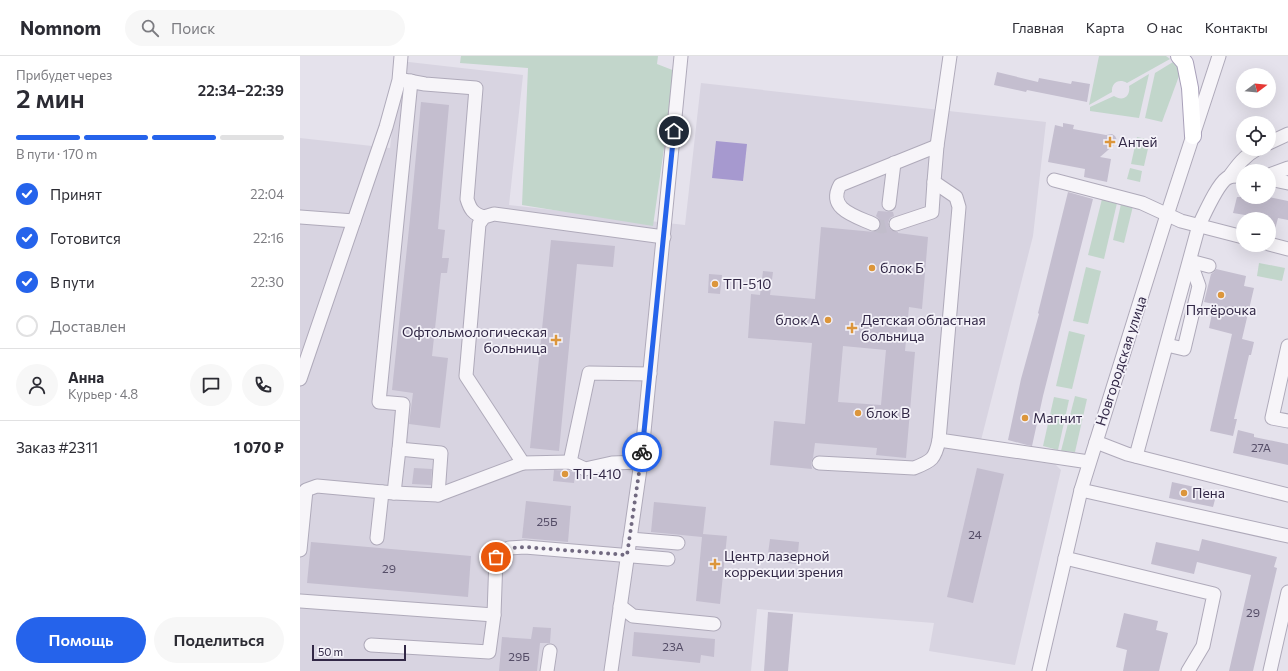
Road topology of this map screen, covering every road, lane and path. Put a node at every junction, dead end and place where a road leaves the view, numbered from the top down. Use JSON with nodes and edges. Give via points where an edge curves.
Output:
{"nodes":[{"id":1,"x":401,"y":56,"type":"edge"},
{"id":2,"x":681,"y":56,"type":"edge"},
{"id":3,"x":950,"y":56,"type":"edge"},
{"id":4,"x":1179,"y":56,"type":"edge"},
{"id":5,"x":1219,"y":56,"type":"edge"},
{"id":6,"x":405,"y":80,"type":"junction"},
{"id":7,"x":1288,"y":134,"type":"edge"},
{"id":8,"x":1193,"y":136,"type":"junction"},
{"id":9,"x":1276,"y":140,"type":"edge"},
{"id":10,"x":937,"y":146,"type":"junction"},
{"id":11,"x":1247,"y":156,"type":"edge"},
{"id":12,"x":894,"y":163,"type":"junction"},
{"id":13,"x":1288,"y":168,"type":"edge"},
{"id":14,"x":1276,"y":172,"type":"edge"},
{"id":15,"x":1236,"y":175,"type":"edge"},
{"id":16,"x":1229,"y":177,"type":"junction"},
{"id":17,"x":1054,"y":180,"type":"dead end"},
{"id":18,"x":1276,"y":180,"type":"edge"},
{"id":19,"x":934,"y":182,"type":"junction"},
{"id":20,"x":1288,"y":183,"type":"edge"},
{"id":21,"x":890,"y":204,"type":"dead end"},
{"id":22,"x":1166,"y":215,"type":"junction"},
{"id":23,"x":300,"y":217,"type":"edge"},
{"id":24,"x":484,"y":217,"type":"junction"},
{"id":25,"x":354,"y":221,"type":"junction"},
{"id":26,"x":873,"y":224,"type":"tunnel mouth"},
{"id":27,"x":896,"y":224,"type":"tunnel mouth"},
{"id":28,"x":1199,"y":225,"type":"junction"},
{"id":29,"x":1236,"y":235,"type":"edge"},
{"id":30,"x":664,"y":236,"type":"junction"},
{"id":31,"x":1276,"y":246,"type":"edge"},
{"id":32,"x":1288,"y":249,"type":"edge"},
{"id":33,"x":1190,"y":261,"type":"junction"},
{"id":34,"x":1209,"y":266,"type":"dead end"},
{"id":35,"x":1288,"y":346,"type":"edge"},
{"id":36,"x":650,"y":374,"type":"junction"},
{"id":37,"x":300,"y":376,"type":"edge"},
{"id":38,"x":1288,"y":421,"type":"edge"},
{"id":39,"x":939,"y":440,"type":"junction"},
{"id":40,"x":1096,"y":442,"type":"junction"},
{"id":41,"x":399,"y":449,"type":"junction"},
{"id":42,"x":1136,"y":456,"type":"junction"},
{"id":43,"x":570,"y":462,"type":"junction"},
{"id":44,"x":641,"y":462,"type":"junction"},
{"id":45,"x":1089,"y":462,"type":"junction"},
{"id":46,"x":523,"y":463,"type":"junction"},
{"id":47,"x":819,"y":463,"type":"dead end"},
{"id":48,"x":1080,"y":490,"type":"junction"},
{"id":49,"x":388,"y":493,"type":"junction"},
{"id":50,"x":438,"y":495,"type":"junction"},
{"id":51,"x":1288,"y":495,"type":"edge"},
{"id":52,"x":1288,"y":536,"type":"edge"},
{"id":53,"x":377,"y":538,"type":"dead end"},
{"id":54,"x":630,"y":539,"type":"junction"},
{"id":55,"x":678,"y":543,"type":"dead end"},
{"id":56,"x":300,"y":550,"type":"edge"},
{"id":57,"x":627,"y":555,"type":"junction"},
{"id":58,"x":1065,"y":558,"type":"junction"},
{"id":59,"x":668,"y":559,"type":"dead end"},
{"id":60,"x":1288,"y":592,"type":"edge"},
{"id":61,"x":300,"y":601,"type":"edge"},
{"id":62,"x":620,"y":606,"type":"junction"},
{"id":63,"x":494,"y":615,"type":"junction"},
{"id":64,"x":714,"y":624,"type":"dead end"},
{"id":65,"x":371,"y":645,"type":"dead end"},
{"id":66,"x":1282,"y":647,"type":"edge"},
{"id":67,"x":550,"y":650,"type":"dead end"},
{"id":68,"x":547,"y":671,"type":"edge"},
{"id":69,"x":611,"y":671,"type":"edge"},
{"id":70,"x":1039,"y":671,"type":"edge"},
{"id":71,"x":1188,"y":671,"type":"edge"},
{"id":72,"x":1270,"y":671,"type":"edge"}],
"edges":[{"from":1,"to":6,"type":"street"},
{"from":2,"to":30,"type":"street"},
{"from":3,"to":10,"type":"street"},
{"from":4,"to":8,"type":"main road","via":[[1185,63],[1190,88]]},
{"from":5,"to":8,"type":"street","name":"Новгородская улица"},
{"from":6,"to":24,"type":"street","via":[[476,88],[467,199],[470,209]]},
{"from":6,"to":25,"type":"street"},
{"from":6,"to":41,"type":"street","via":[[380,402],[403,404]]},
{"from":7,"to":9,"type":"street"},
{"from":8,"to":22,"type":"street","name":"Новгородская улица"},
{"from":10,"to":12,"type":"street"},
{"from":10,"to":19,"type":"street"},
{"from":11,"to":16,"type":"street"},
{"from":12,"to":21,"type":"street"},
{"from":12,"to":26,"type":"street","via":[[840,185],[836,192],[837,202],[845,212]]},
{"from":13,"to":14,"type":"street"},
{"from":15,"to":16,"type":"street"},
{"from":16,"to":28,"type":"street","via":[[1222,183]]},
{"from":17,"to":22,"type":"street","via":[[1142,203]]},
{"from":18,"to":20,"type":"street"},
{"from":19,"to":27,"type":"street","via":[[932,212]]},
{"from":19,"to":39,"type":"street","via":[[956,197],[959,208]]},
{"from":22,"to":28,"type":"street"},
{"from":22,"to":40,"type":"street","name":"Новгородская улица"},
{"from":23,"to":25,"type":"street"},
{"from":24,"to":30,"type":"street","via":[[494,214]]},
{"from":24,"to":46,"type":"street","via":[[480,224],[466,376]]},
{"from":25,"to":37,"type":"street"},
{"from":28,"to":29,"type":"street"},
{"from":28,"to":33,"type":"street"},
{"from":30,"to":36,"type":"street"},
{"from":31,"to":32,"type":"street"},
{"from":33,"to":34,"type":"street"},
{"from":33,"to":42,"type":"street"},
{"from":35,"to":38,"type":"street","via":[[1272,418]]},
{"from":36,"to":43,"type":"street","via":[[589,373]]},
{"from":36,"to":44,"type":"street"},
{"from":39,"to":45,"type":"street"},
{"from":39,"to":47,"type":"street","via":[[936,455],[914,468]]},
{"from":40,"to":42,"type":"street"},
{"from":40,"to":45,"type":"street","name":"Новгородская улица"},
{"from":41,"to":49,"type":"street"},
{"from":41,"to":50,"type":"street","via":[[441,454]]},
{"from":42,"to":51,"type":"street"},
{"from":43,"to":44,"type":"street","via":[[585,469],[612,463]]},
{"from":43,"to":46,"type":"street"},
{"from":44,"to":54,"type":"street"},
{"from":45,"to":48,"type":"street","name":"Новгородская улица"},
{"from":46,"to":50,"type":"street"},
{"from":48,"to":52,"type":"street"},
{"from":48,"to":58,"type":"street","name":"Новгородская улица"},
{"from":49,"to":50,"type":"street"},
{"from":49,"to":53,"type":"street"},
{"from":49,"to":56,"type":"street","via":[[317,486],[306,490]]},
{"from":54,"to":55,"type":"street"},
{"from":54,"to":57,"type":"street"},
{"from":57,"to":59,"type":"street"},
{"from":57,"to":62,"type":"street"},
{"from":57,"to":63,"type":"street","via":[[509,548],[496,557]]},
{"from":58,"to":70,"type":"street","name":"Новгородская улица"},
{"from":58,"to":71,"type":"street","via":[[1214,594],[1203,646]]},
{"from":60,"to":66,"type":"street"},
{"from":61,"to":63,"type":"street"},
{"from":62,"to":64,"type":"street","via":[[633,616]]},
{"from":62,"to":69,"type":"street"},
{"from":63,"to":65,"type":"street","via":[[489,652]]},
{"from":66,"to":72,"type":"street"},
{"from":67,"to":68,"type":"street"}]}
